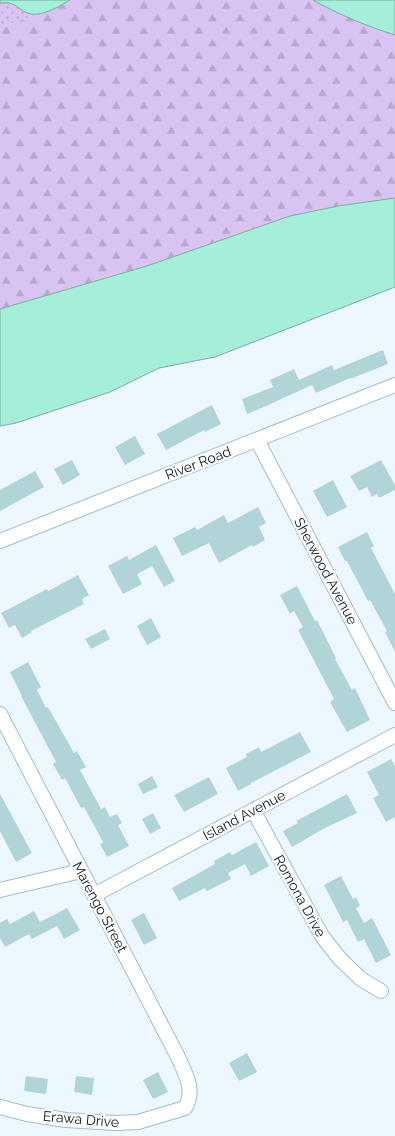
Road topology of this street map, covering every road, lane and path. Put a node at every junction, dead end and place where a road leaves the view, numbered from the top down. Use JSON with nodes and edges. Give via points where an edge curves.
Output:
{"nodes":[{"id":1,"x":395,"y":385,"type":"edge"},
{"id":2,"x":257,"y":440,"type":"junction"},
{"id":3,"x":0,"y":541,"type":"edge"},
{"id":4,"x":395,"y":703,"type":"edge"},
{"id":5,"x":0,"y":714,"type":"edge"},
{"id":6,"x":395,"y":735,"type":"edge"},
{"id":7,"x":253,"y":810,"type":"junction"},
{"id":8,"x":82,"y":871,"type":"junction"},
{"id":9,"x":0,"y":890,"type":"edge"},
{"id":10,"x":94,"y":895,"type":"junction"},
{"id":11,"x":381,"y":991,"type":"dead end"},
{"id":12,"x":188,"y":1103,"type":"joint"},
{"id":13,"x":0,"y":1106,"type":"edge"}],
"edges":[{"from":1,"to":2,"type":"street","name":"River Road"},
{"from":2,"to":3,"type":"street","name":"River Road"},
{"from":2,"to":4,"type":"street","name":"Sherwood Avenue"},
{"from":5,"to":8,"type":"street","name":"Marengo Street"},
{"from":6,"to":7,"type":"street","name":"Island Avenue"},
{"from":7,"to":10,"type":"street","name":"Island Avenue"},
{"from":7,"to":11,"type":"street","name":"Romona Drive","via":[[322,936],[361,979]]},
{"from":8,"to":9,"type":"street"},
{"from":8,"to":10,"type":"street","name":"Marengo Street"},
{"from":10,"to":12,"type":"street","name":"Marengo Street","via":[[177,1055],[190,1089]]},
{"from":12,"to":13,"type":"street","name":"Erawa Drive","via":[[185,1108],[138,1122],[115,1123],[66,1120]]}]}
